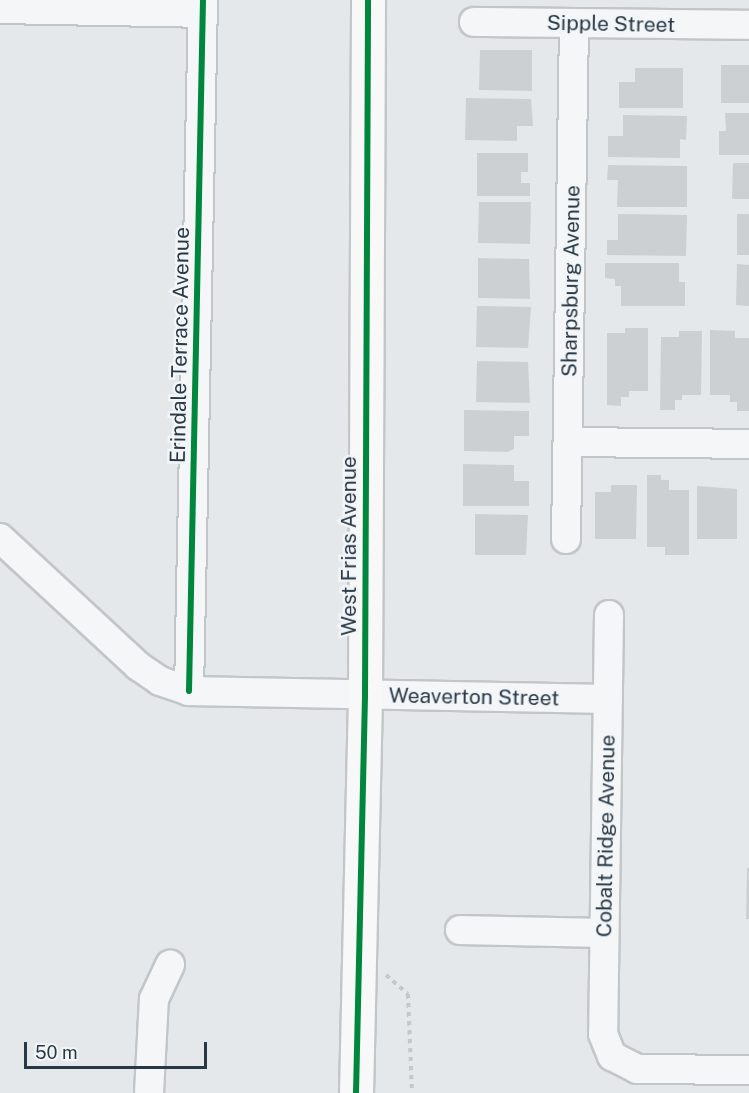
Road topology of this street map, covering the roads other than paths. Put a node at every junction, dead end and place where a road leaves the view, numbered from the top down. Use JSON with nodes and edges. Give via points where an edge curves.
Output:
{"nodes":[{"id":1,"x":368,"y":0,"type":"edge"},
{"id":2,"x":203,"y":6,"type":"edge"},
{"id":3,"x":0,"y":9,"type":"edge"},
{"id":4,"x":474,"y":22,"type":"dead end"},
{"id":5,"x":574,"y":23,"type":"junction"},
{"id":6,"x":749,"y":25,"type":"edge"},
{"id":7,"x":568,"y":442,"type":"junction"},
{"id":8,"x":749,"y":444,"type":"edge"},
{"id":9,"x":0,"y":538,"type":"edge"},
{"id":10,"x":566,"y":539,"type":"dead end"},
{"id":11,"x":609,"y":615,"type":"dead end"},
{"id":12,"x":189,"y":691,"type":"junction"},
{"id":13,"x":365,"y":696,"type":"junction"},
{"id":14,"x":608,"y":699,"type":"junction"},
{"id":15,"x":460,"y":930,"type":"dead end"},
{"id":16,"x":604,"y":933,"type":"junction"},
{"id":17,"x":170,"y":965,"type":"dead end"},
{"id":18,"x":749,"y":1070,"type":"edge"},
{"id":19,"x":149,"y":1093,"type":"edge"},
{"id":20,"x":356,"y":1093,"type":"edge"}],
"edges":[{"from":1,"to":13,"type":"street","name":"West Frias Avenue"},
{"from":2,"to":3,"type":"street"},
{"from":2,"to":12,"type":"street","name":"Erindale Terrace Avenue"},
{"from":4,"to":5,"type":"street","name":"Sipple Street"},
{"from":5,"to":6,"type":"street","name":"Sipple Street"},
{"from":5,"to":7,"type":"street","name":"Sharpsburg Avenue"},
{"from":7,"to":8,"type":"street"},
{"from":7,"to":10,"type":"street","name":"Sharpsburg Avenue"},
{"from":9,"to":12,"type":"street","name":"Weaverton Street","via":[[138,666],[160,681]]},
{"from":11,"to":14,"type":"street","name":"Cobalt Ridge Avenue"},
{"from":12,"to":13,"type":"street","name":"Weaverton Street"},
{"from":13,"to":14,"type":"street","name":"Weaverton Street"},
{"from":13,"to":20,"type":"street","name":"West Frias Avenue"},
{"from":14,"to":16,"type":"street","name":"Cobalt Ridge Avenue"},
{"from":15,"to":16,"type":"street"},
{"from":16,"to":18,"type":"street","name":"Cobalt Ridge Avenue","via":[[603,1034],[612,1056],[637,1069]]},
{"from":17,"to":19,"type":"street","via":[[154,999]]}]}
